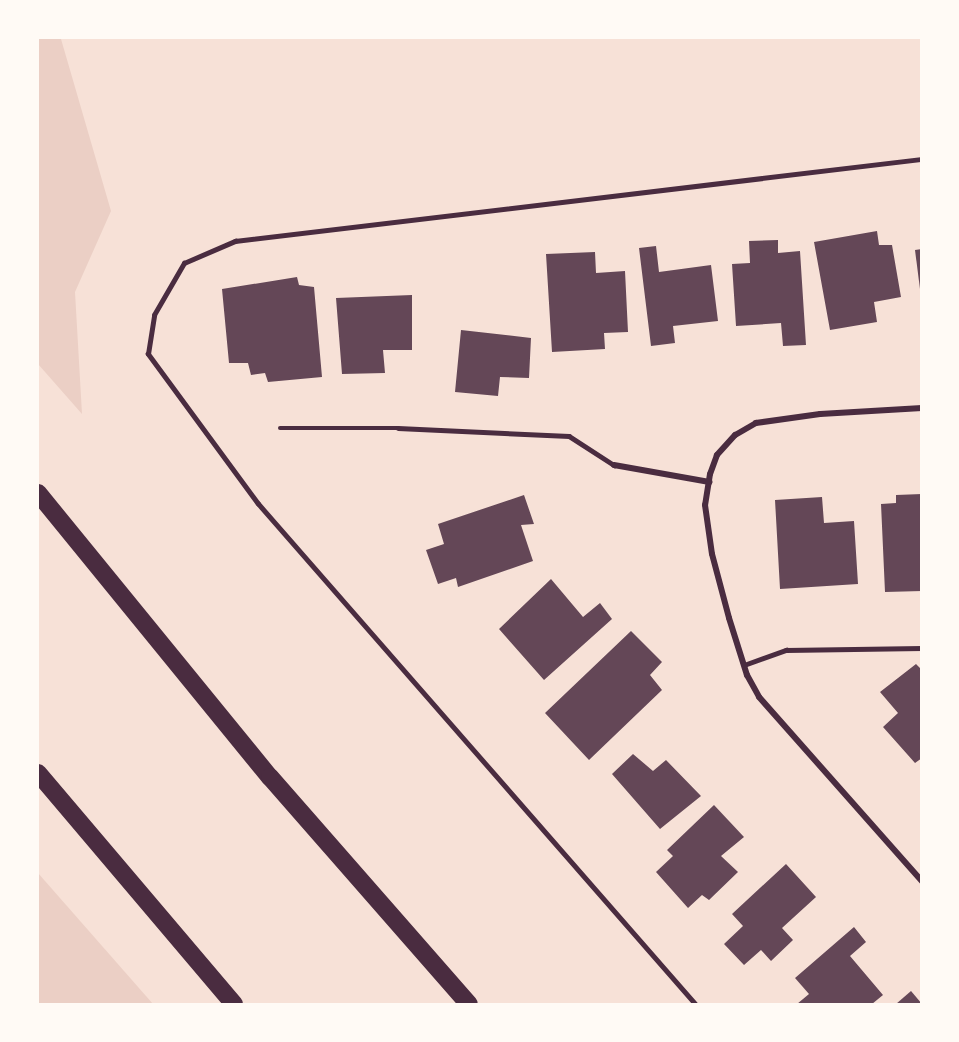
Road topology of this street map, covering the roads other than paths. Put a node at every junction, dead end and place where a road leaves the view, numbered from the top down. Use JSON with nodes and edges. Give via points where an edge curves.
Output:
{"nodes":[{"id":1,"x":921,"y":159,"type":"edge"},
{"id":2,"x":921,"y":408,"type":"edge"},
{"id":3,"x":280,"y":428,"type":"dead end"},
{"id":4,"x":614,"y":465,"type":"joint"},
{"id":5,"x":709,"y":482,"type":"junction"},
{"id":6,"x":38,"y":493,"type":"edge"},
{"id":7,"x":921,"y":648,"type":"edge"},
{"id":8,"x":744,"y":665,"type":"junction"},
{"id":9,"x":38,"y":773,"type":"edge"},
{"id":10,"x":921,"y":881,"type":"edge"},
{"id":11,"x":234,"y":1005,"type":"edge"},
{"id":12,"x":469,"y":1005,"type":"edge"},
{"id":13,"x":695,"y":1005,"type":"edge"}],
"edges":[{"from":1,"to":13,"type":"lane","via":[[235,241],[184,263],[154,315],[148,354],[258,504]]},
{"from":2,"to":5,"type":"street","via":[[820,414],[756,423],[735,435],[717,455]]},
{"from":3,"to":4,"type":"lane","via":[[398,428],[569,436]]},
{"from":4,"to":5,"type":"street"},
{"from":5,"to":8,"type":"street","via":[[705,505],[712,554]]},
{"from":6,"to":12,"type":"highway","via":[[270,777]]},
{"from":7,"to":8,"type":"lane","via":[[786,650]]},
{"from":8,"to":10,"type":"street","via":[[759,698]]},
{"from":9,"to":11,"type":"highway"}]}
